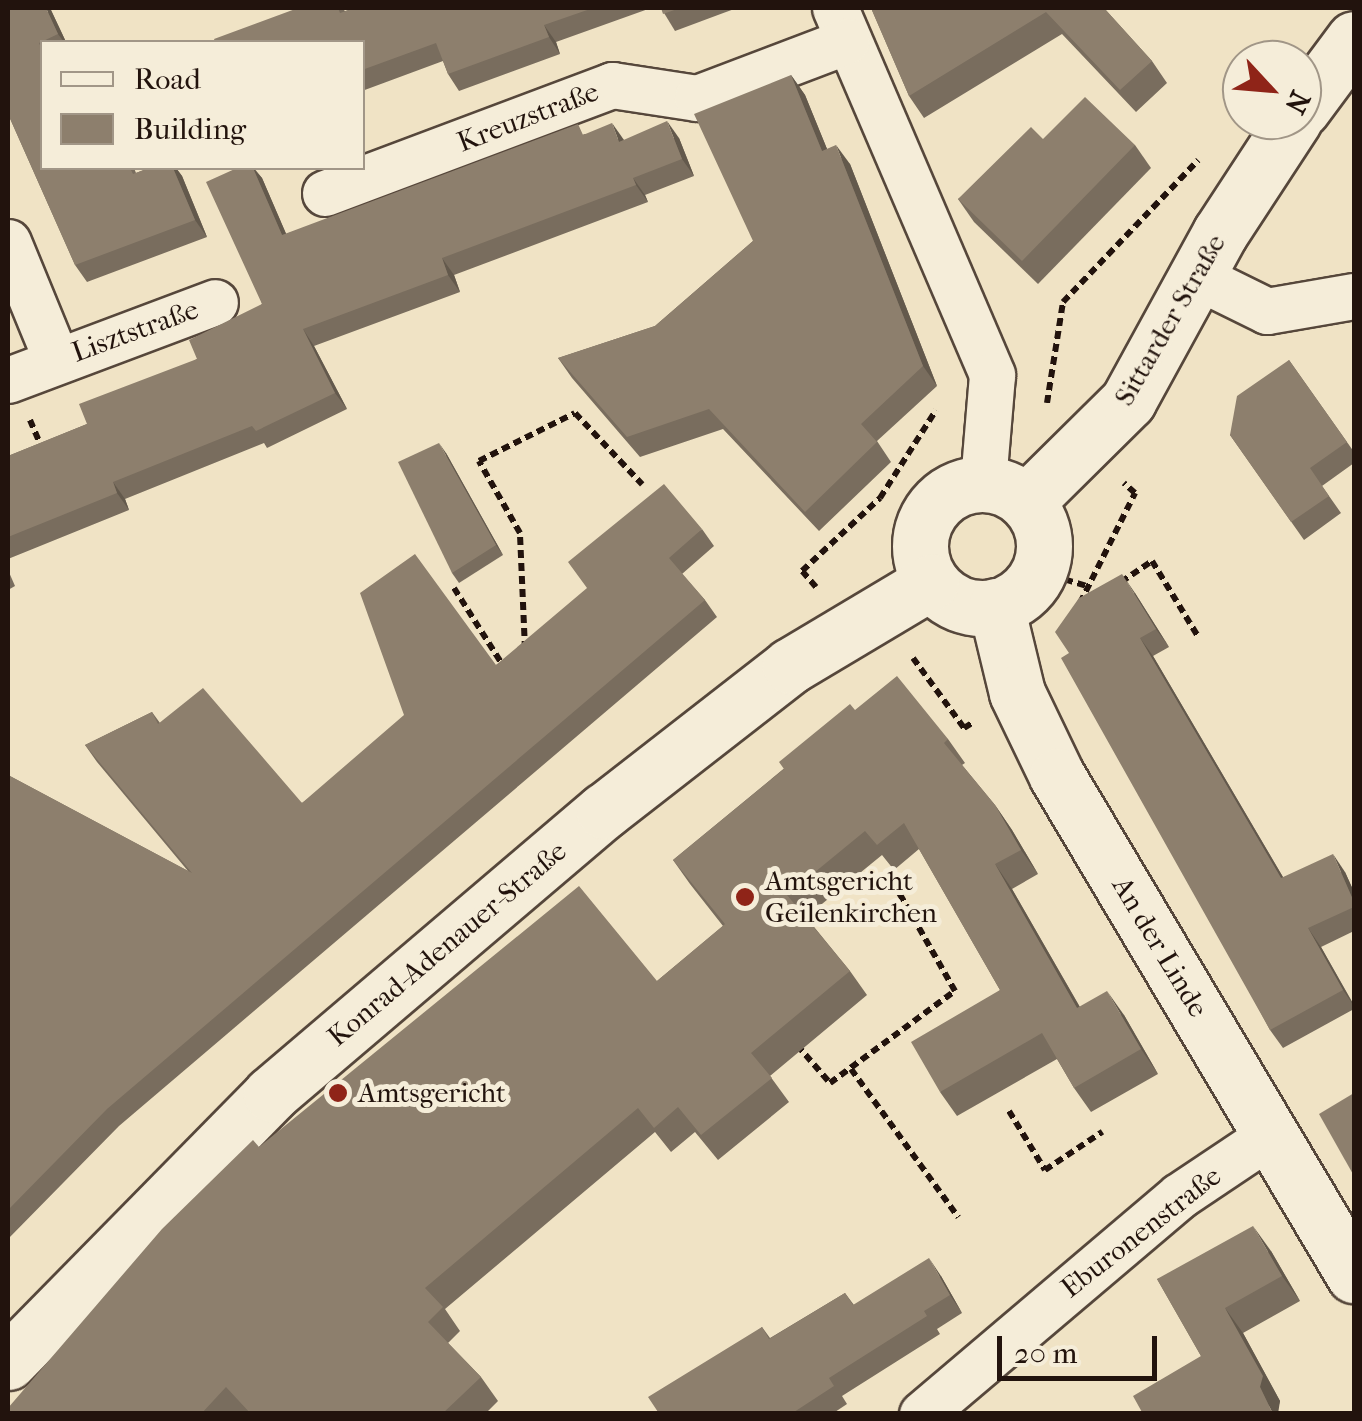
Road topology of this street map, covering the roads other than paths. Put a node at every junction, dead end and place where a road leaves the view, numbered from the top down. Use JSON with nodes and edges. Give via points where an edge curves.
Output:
{"nodes":[{"id":1,"x":841,"y":24,"type":"edge"},
{"id":2,"x":1354,"y":39,"type":"edge"},
{"id":3,"x":1322,"y":82,"type":"edge"},
{"id":4,"x":1282,"y":140,"type":"edge"},
{"id":5,"x":325,"y":193,"type":"dead end"},
{"id":6,"x":8,"y":242,"type":"edge"},
{"id":7,"x":1198,"y":278,"type":"junction"},
{"id":8,"x":1354,"y":296,"type":"edge"},
{"id":9,"x":215,"y":302,"type":"dead end"},
{"id":10,"x":56,"y":359,"type":"junction"},
{"id":11,"x":8,"y":380,"type":"edge"},
{"id":12,"x":1004,"y":493,"type":"junction"},
{"id":13,"x":931,"y":582,"type":"junction"},
{"id":14,"x":996,"y":606,"type":"junction"},
{"id":15,"x":1274,"y":1133,"type":"junction"},
{"id":16,"x":1354,"y":1275,"type":"edge"},
{"id":17,"x":8,"y":1362,"type":"edge"},
{"id":18,"x":922,"y":1414,"type":"edge"}],
"edges":[{"from":1,"to":5,"type":"street","name":"Kreuzstraße","via":[[696,98],[612,84]]},
{"from":1,"to":12,"type":"street","name":"Kreuzstraße","via":[[992,375]]},
{"from":2,"to":3,"type":"street"},
{"from":4,"to":7,"type":"street","name":"Sittarder Straße"},
{"from":6,"to":10,"type":"street","name":"Lisztstraße"},
{"from":7,"to":8,"type":"street","via":[[1267,310]]},
{"from":7,"to":12,"type":"street","name":"Sittarder Straße","via":[[1128,400]]},
{"from":9,"to":10,"type":"street","name":"Lisztstraße"},
{"from":10,"to":11,"type":"street","name":"Lisztstraße"},
{"from":12,"to":13,"type":"street","via":[[950,492],[926,516],[920,550]]},
{"from":12,"to":14,"type":"street","via":[[1042,535],[1038,572],[1028,588]]},
{"from":13,"to":14,"type":"street","via":[[960,603]]},
{"from":13,"to":17,"type":"street","name":"Konrad-Adenauer-Straße","via":[[790,666],[604,811],[270,1094]]},
{"from":14,"to":15,"type":"street","name":"An der Linde","via":[[1018,693],[1057,776]]},
{"from":15,"to":16,"type":"street","name":"An der Linde"},
{"from":15,"to":18,"type":"street","name":"Eburonenstraße","via":[[1178,1196]]}]}
